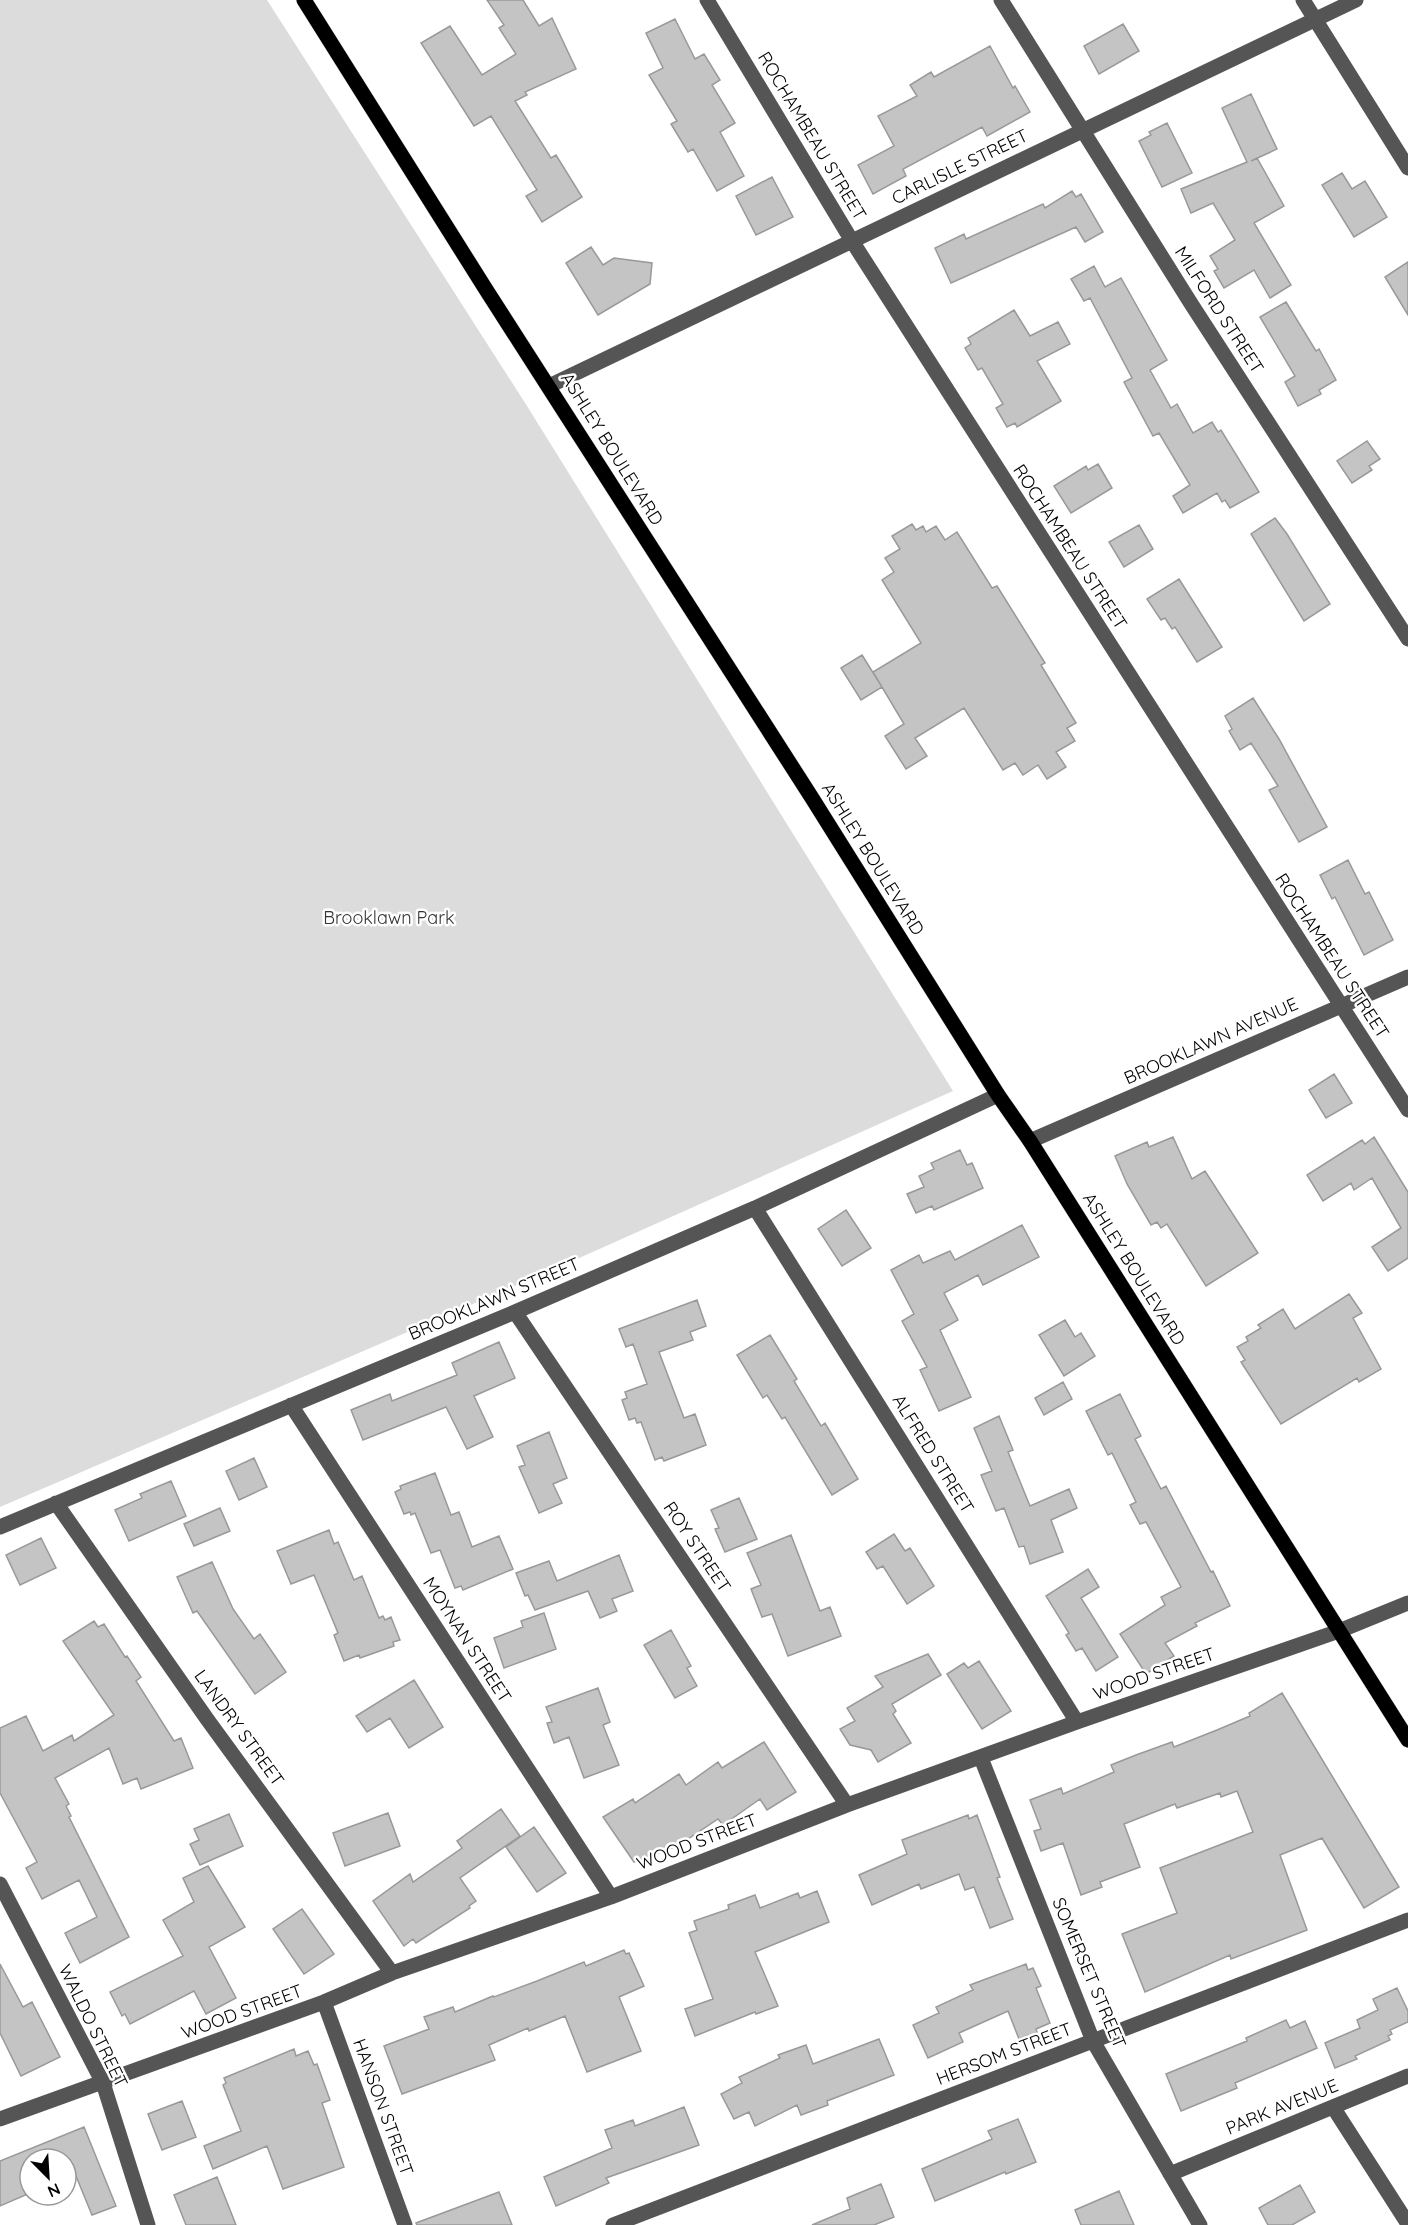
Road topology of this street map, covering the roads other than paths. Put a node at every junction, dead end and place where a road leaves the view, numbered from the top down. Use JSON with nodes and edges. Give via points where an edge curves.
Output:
{"nodes":[{"id":1,"x":304,"y":0,"type":"edge"},
{"id":2,"x":707,"y":0,"type":"edge"},
{"id":3,"x":1001,"y":0,"type":"edge"},
{"id":4,"x":1303,"y":0,"type":"edge"},
{"id":5,"x":1356,"y":0,"type":"edge"},
{"id":6,"x":1316,"y":20,"type":"junction"},
{"id":7,"x":1081,"y":130,"type":"junction"},
{"id":8,"x":1408,"y":168,"type":"edge"},
{"id":9,"x":852,"y":241,"type":"junction"},
{"id":10,"x":549,"y":386,"type":"junction"},
{"id":11,"x":1408,"y":639,"type":"edge"},
{"id":12,"x":1408,"y":977,"type":"edge"},
{"id":13,"x":1341,"y":1005,"type":"junction"},
{"id":14,"x":998,"y":1095,"type":"junction"},
{"id":15,"x":1408,"y":1110,"type":"edge"},
{"id":16,"x":1030,"y":1142,"type":"junction"},
{"id":17,"x":755,"y":1208,"type":"junction"},
{"id":18,"x":514,"y":1312,"type":"junction"},
{"id":19,"x":291,"y":1405,"type":"junction"},
{"id":20,"x":57,"y":1503,"type":"junction"},
{"id":21,"x":0,"y":1527,"type":"edge"},
{"id":22,"x":1408,"y":1603,"type":"edge"},
{"id":23,"x":1339,"y":1631,"type":"junction"},
{"id":24,"x":1077,"y":1722,"type":"junction"},
{"id":25,"x":1408,"y":1740,"type":"edge"},
{"id":26,"x":981,"y":1758,"type":"junction"},
{"id":27,"x":847,"y":1805,"type":"junction"},
{"id":28,"x":0,"y":1884,"type":"edge"},
{"id":29,"x":610,"y":1897,"type":"junction"},
{"id":30,"x":1408,"y":1920,"type":"edge"},
{"id":31,"x":392,"y":1973,"type":"junction"},
{"id":32,"x":324,"y":2002,"type":"junction"},
{"id":33,"x":1093,"y":2041,"type":"junction"},
{"id":34,"x":1408,"y":2076,"type":"edge"},
{"id":35,"x":103,"y":2083,"type":"junction"},
{"id":36,"x":1333,"y":2107,"type":"junction"},
{"id":37,"x":0,"y":2119,"type":"edge"},
{"id":38,"x":1170,"y":2174,"type":"junction"},
{"id":39,"x":1408,"y":2224,"type":"edge"},
{"id":40,"x":148,"y":2225,"type":"edge"},
{"id":41,"x":405,"y":2225,"type":"edge"},
{"id":42,"x":613,"y":2225,"type":"edge"},
{"id":43,"x":1200,"y":2225,"type":"edge"}],
"edges":[{"from":1,"to":10,"type":"main road","name":"ASHLEY BOULEVARD"},
{"from":2,"to":9,"type":"street","name":"ROCHAMBEAU STREET"},
{"from":3,"to":7,"type":"street","name":"MILFORD STREET"},
{"from":4,"to":6,"type":"street"},
{"from":5,"to":6,"type":"street","name":"CARLISLE STREET"},
{"from":6,"to":7,"type":"street","name":"CARLISLE STREET"},
{"from":6,"to":8,"type":"street"},
{"from":7,"to":9,"type":"street","name":"CARLISLE STREET"},
{"from":7,"to":11,"type":"street","name":"MILFORD STREET"},
{"from":9,"to":10,"type":"street","name":"CARLISLE STREET"},
{"from":9,"to":13,"type":"street","name":"ROCHAMBEAU STREET"},
{"from":10,"to":14,"type":"main road","name":"ASHLEY BOULEVARD"},
{"from":12,"to":13,"type":"street","name":"BROOKLAWN AVENUE"},
{"from":13,"to":15,"type":"street","name":"ROCHAMBEAU STREET"},
{"from":13,"to":16,"type":"street","name":"BROOKLAWN AVENUE"},
{"from":14,"to":16,"type":"main road","name":"ASHLEY BOULEVARD"},
{"from":14,"to":17,"type":"street","name":"BROOKLAWN STREET"},
{"from":16,"to":23,"type":"main road","name":"ASHLEY BOULEVARD"},
{"from":17,"to":18,"type":"street","name":"BROOKLAWN STREET"},
{"from":17,"to":24,"type":"street","name":"ALFRED STREET"},
{"from":18,"to":19,"type":"street","name":"BROOKLAWN STREET"},
{"from":18,"to":27,"type":"street","name":"ROY STREET"},
{"from":19,"to":20,"type":"street","name":"BROOKLAWN STREET"},
{"from":19,"to":29,"type":"street","name":"MOYNAN STREET"},
{"from":20,"to":21,"type":"street","name":"BROOKLAWN STREET"},
{"from":20,"to":31,"type":"street","name":"LANDRY STREET","via":[[207,1719]]},
{"from":22,"to":23,"type":"street","name":"WOOD STREET"},
{"from":23,"to":24,"type":"street","name":"WOOD STREET"},
{"from":23,"to":25,"type":"main road","name":"ASHLEY BOULEVARD"},
{"from":24,"to":26,"type":"street","name":"WOOD STREET"},
{"from":26,"to":27,"type":"street","name":"WOOD STREET"},
{"from":26,"to":33,"type":"street","name":"SOMERSET STREET"},
{"from":27,"to":29,"type":"street","name":"WOOD STREET"},
{"from":28,"to":35,"type":"street","name":"WALDO STREET"},
{"from":29,"to":31,"type":"street","name":"WOOD STREET"},
{"from":30,"to":33,"type":"street","name":"HERSOM STREET"},
{"from":31,"to":32,"type":"street","name":"WOOD STREET"},
{"from":32,"to":35,"type":"street","name":"WOOD STREET"},
{"from":32,"to":41,"type":"street","name":"HANSON STREET"},
{"from":33,"to":38,"type":"street","name":"SOMERSET STREET"},
{"from":33,"to":42,"type":"street","name":"HERSOM STREET"},
{"from":34,"to":36,"type":"street","name":"PARK AVENUE"},
{"from":35,"to":37,"type":"street","name":"WOOD STREET"},
{"from":35,"to":40,"type":"street","name":"WALDO STREET"},
{"from":36,"to":38,"type":"street","name":"PARK AVENUE"},
{"from":36,"to":39,"type":"street"},
{"from":38,"to":43,"type":"street","name":"SOMERSET STREET"}]}
